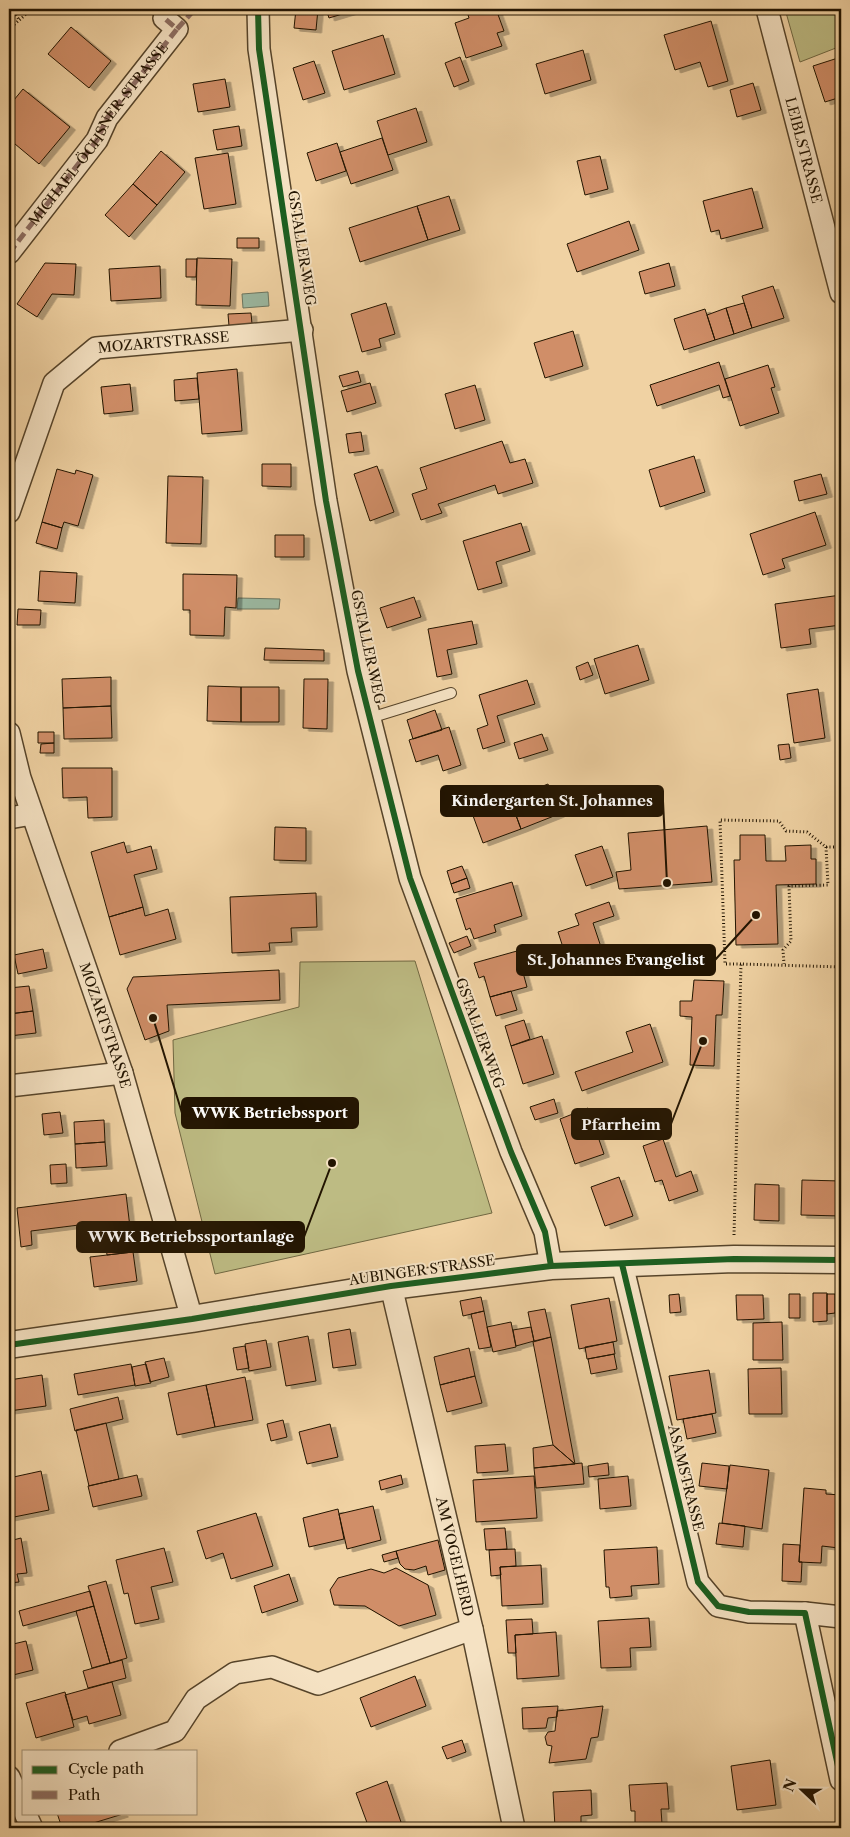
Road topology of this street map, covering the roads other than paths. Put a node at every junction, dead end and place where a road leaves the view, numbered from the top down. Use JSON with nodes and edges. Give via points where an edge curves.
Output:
{"nodes":[{"id":1,"x":258,"y":9,"type":"edge"},
{"id":2,"x":767,"y":9,"type":"edge"},
{"id":3,"x":164,"y":18,"type":"dead end"},
{"id":4,"x":9,"y":253,"type":"edge"},
{"id":5,"x":841,"y":293,"type":"edge"},
{"id":6,"x":302,"y":330,"type":"junction"},
{"id":7,"x":9,"y":512,"type":"edge"},
{"id":8,"x":451,"y":693,"type":"dead end"},
{"id":9,"x":370,"y":718,"type":"junction"},
{"id":10,"x":9,"y":733,"type":"edge"},
{"id":11,"x":32,"y":814,"type":"junction"},
{"id":12,"x":9,"y":818,"type":"edge"},
{"id":13,"x":122,"y":1073,"type":"junction"},
{"id":14,"x":9,"y":1086,"type":"edge"},
{"id":15,"x":841,"y":1260,"type":"edge"},
{"id":16,"x":622,"y":1264,"type":"junction"},
{"id":17,"x":551,"y":1266,"type":"junction"},
{"id":18,"x":391,"y":1286,"type":"junction"},
{"id":19,"x":192,"y":1319,"type":"junction"},
{"id":20,"x":9,"y":1345,"type":"edge"},
{"id":21,"x":805,"y":1613,"type":"junction"},
{"id":22,"x":841,"y":1617,"type":"edge"},
{"id":23,"x":472,"y":1629,"type":"junction"},
{"id":24,"x":123,"y":1750,"type":"edge"},
{"id":25,"x":841,"y":1780,"type":"edge"},
{"id":26,"x":16,"y":1784,"type":"edge"},
{"id":27,"x":22,"y":1805,"type":"edge"},
{"id":28,"x":25,"y":1814,"type":"edge"},
{"id":29,"x":32,"y":1828,"type":"edge"},
{"id":30,"x":514,"y":1828,"type":"edge"}],
"edges":[{"from":1,"to":6,"type":"street","name":"GSTALLER WEG","via":[[259,48]]},
{"from":2,"to":5,"type":"street","name":"LEIBLSTRASSE"},
{"from":3,"to":4,"type":"street","name":"MICHAEL-ÖCHSNER-STRASSE","via":[[177,29],[106,118],[97,140]]},
{"from":6,"to":7,"type":"street","name":"MOZARTSTRASSE","via":[[96,348],[54,383]]},
{"from":6,"to":9,"type":"street","name":"GSTALLER WEG","via":[[326,501]]},
{"from":8,"to":9,"type":"lane"},
{"from":9,"to":17,"type":"street","name":"GSTALLER WEG","via":[[410,878],[511,1152],[546,1232]]},
{"from":10,"to":11,"type":"street","name":"MOZARTSTRASSE"},
{"from":11,"to":12,"type":"street"},
{"from":11,"to":13,"type":"street","name":"MOZARTSTRASSE"},
{"from":13,"to":14,"type":"street"},
{"from":13,"to":19,"type":"street","name":"MOZARTSTRASSE"},
{"from":15,"to":16,"type":"street","name":"AUBINGER STRASSE","via":[[734,1259]]},
{"from":16,"to":17,"type":"street","name":"AUBINGER STRASSE"},
{"from":16,"to":21,"type":"street","name":"ASAMSTRASSE","via":[[698,1582],[718,1606],[749,1612]]},
{"from":17,"to":18,"type":"street","name":"AUBINGER STRASSE"},
{"from":18,"to":19,"type":"street","name":"AUBINGER STRASSE"},
{"from":18,"to":23,"type":"street","name":"AM VOGELHERD"},
{"from":19,"to":20,"type":"street","name":"AUBINGER STRASSE"},
{"from":21,"to":22,"type":"street","name":"ASAMSTRASSE"},
{"from":21,"to":25,"type":"street"},
{"from":23,"to":24,"type":"street","via":[[318,1684],[272,1667],[235,1673],[196,1699],[175,1731]]},
{"from":23,"to":30,"type":"street","name":"AM VOGELHERD"},
{"from":26,"to":27,"type":"street"},
{"from":28,"to":29,"type":"street"}]}
